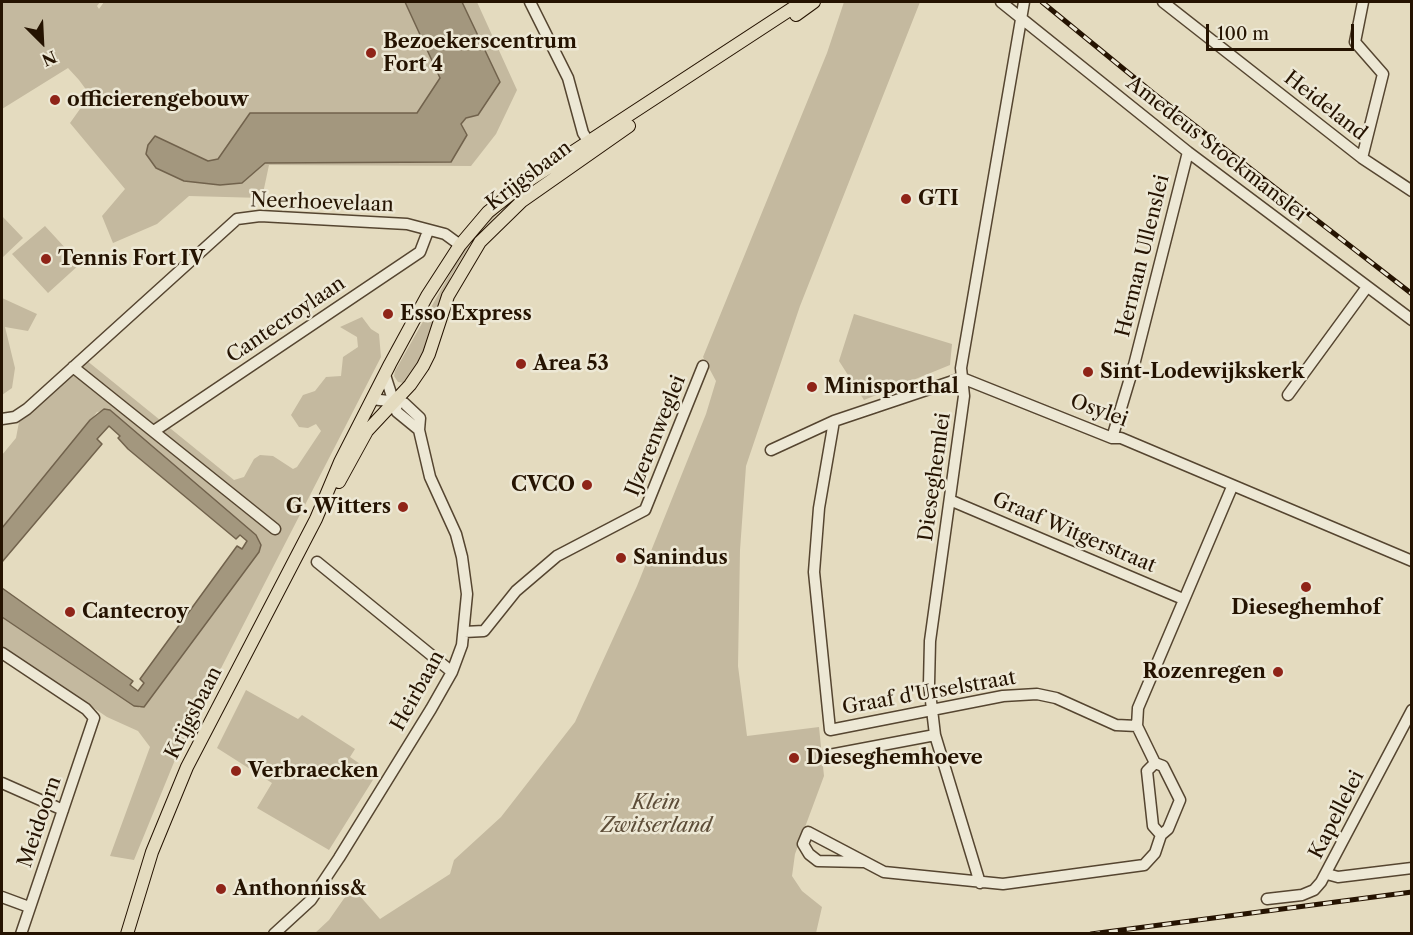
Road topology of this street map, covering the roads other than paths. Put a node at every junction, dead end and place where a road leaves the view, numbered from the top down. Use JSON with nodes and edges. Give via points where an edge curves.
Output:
{"nodes":[{"id":1,"x":530,"y":2,"type":"edge"},
{"id":2,"x":802,"y":2,"type":"edge"},
{"id":3,"x":814,"y":2,"type":"edge"},
{"id":4,"x":1001,"y":2,"type":"edge"},
{"id":5,"x":1163,"y":2,"type":"edge"},
{"id":6,"x":1363,"y":2,"type":"edge"},
{"id":7,"x":1024,"y":3,"type":"edge"},
{"id":8,"x":1022,"y":19,"type":"junction"},
{"id":9,"x":591,"y":146,"type":"junction"},
{"id":10,"x":1188,"y":152,"type":"junction"},
{"id":11,"x":1362,"y":158,"type":"junction"},
{"id":12,"x":1412,"y":191,"type":"edge"},
{"id":13,"x":428,"y":231,"type":"junction"},
{"id":14,"x":460,"y":245,"type":"junction"},
{"id":15,"x":1367,"y":287,"type":"junction"},
{"id":16,"x":1412,"y":320,"type":"edge"},
{"id":17,"x":703,"y":366,"type":"dead end"},
{"id":18,"x":73,"y":367,"type":"junction"},
{"id":19,"x":385,"y":375,"type":"junction"},
{"id":20,"x":962,"y":378,"type":"junction"},
{"id":21,"x":1288,"y":394,"type":"dead end"},
{"id":22,"x":372,"y":399,"type":"junction"},
{"id":23,"x":395,"y":401,"type":"junction"},
{"id":24,"x":2,"y":418,"type":"edge"},
{"id":25,"x":834,"y":421,"type":"junction"},
{"id":26,"x":153,"y":431,"type":"junction"},
{"id":27,"x":1112,"y":438,"type":"junction"},
{"id":28,"x":771,"y":450,"type":"dead end"},
{"id":29,"x":1232,"y":487,"type":"junction"},
{"id":30,"x":952,"y":501,"type":"junction"},
{"id":31,"x":316,"y":519,"type":"junction"},
{"id":32,"x":275,"y":529,"type":"dead end"},
{"id":33,"x":1412,"y":561,"type":"edge"},
{"id":34,"x":317,"y":562,"type":"dead end"},
{"id":35,"x":1183,"y":599,"type":"junction"},
{"id":36,"x":464,"y":632,"type":"junction"},
{"id":37,"x":2,"y":653,"type":"edge"},
{"id":38,"x":452,"y":672,"type":"junction"},
{"id":39,"x":931,"y":710,"type":"junction"},
{"id":40,"x":1412,"y":710,"type":"edge"},
{"id":41,"x":1137,"y":726,"type":"junction"},
{"id":42,"x":935,"y":735,"type":"junction"},
{"id":43,"x":824,"y":756,"type":"dead end"},
{"id":44,"x":1155,"y":763,"type":"junction"},
{"id":45,"x":2,"y":783,"type":"edge"},
{"id":46,"x":63,"y":810,"type":"junction"},
{"id":47,"x":1161,"y":835,"type":"junction"},
{"id":48,"x":863,"y":862,"type":"junction"},
{"id":49,"x":1412,"y":868,"type":"edge"},
{"id":50,"x":1327,"y":874,"type":"junction"},
{"id":51,"x":980,"y":883,"type":"junction"},
{"id":52,"x":2,"y":897,"type":"edge"},
{"id":53,"x":1267,"y":899,"type":"dead end"},
{"id":54,"x":29,"y":907,"type":"junction"},
{"id":55,"x":21,"y":933,"type":"edge"},
{"id":56,"x":127,"y":933,"type":"edge"},
{"id":57,"x":274,"y":933,"type":"edge"}],
"edges":[{"from":1,"to":9,"type":"street","via":[[568,78],[583,133]]},
{"from":2,"to":9,"type":"main road","name":"Krijgsbaan"},
{"from":3,"to":9,"type":"main road","name":"Krijgsbaan"},
{"from":4,"to":8,"type":"street","name":"Amedeus Stockmanslei"},
{"from":5,"to":11,"type":"street","name":"Heideland"},
{"from":6,"to":11,"type":"street","via":[[1355,42],[1383,74]]},
{"from":7,"to":8,"type":"street","name":"Dieseghemlei"},
{"from":8,"to":10,"type":"street","name":"Amedeus Stockmanslei"},
{"from":8,"to":20,"type":"street","name":"Dieseghemlei"},
{"from":9,"to":14,"type":"main road","name":"Krijgsbaan","via":[[503,198]]},
{"from":9,"to":23,"type":"main road","name":"Krijgsbaan","via":[[522,201],[480,242],[448,296],[429,354]]},
{"from":10,"to":15,"type":"street","name":"Amedeus Stockmanslei"},
{"from":10,"to":27,"type":"street","name":"Herman Ullenslei"},
{"from":11,"to":12,"type":"street","name":"Heideland"},
{"from":13,"to":14,"type":"street","name":"Neerhoevelaan","via":[[445,234]]},
{"from":13,"to":18,"type":"street","name":"Neerhoevelaan","via":[[407,224],[260,216],[237,219]]},
{"from":13,"to":26,"type":"street","name":"Cantecroylaan","via":[[415,256]]},
{"from":14,"to":19,"type":"main road","name":"Krijgsbaan","via":[[427,296]]},
{"from":15,"to":16,"type":"street","name":"Amedeus Stockmanslei"},
{"from":15,"to":21,"type":"street"},
{"from":17,"to":36,"type":"street","name":"IJzerenweglei","via":[[645,510],[557,556],[516,591],[484,631]]},
{"from":18,"to":24,"type":"street","name":"Neerhoevelaan","via":[[21,414]]},
{"from":18,"to":26,"type":"street"},
{"from":19,"to":22,"type":"main road","name":"Krijgsbaan"},
{"from":19,"to":23,"type":"street","name":"Heirbaan"},
{"from":20,"to":25,"type":"street"},
{"from":20,"to":27,"type":"street","name":"Osylei"},
{"from":20,"to":30,"type":"street","name":"Dieseghemlei","via":[[964,396]]},
{"from":22,"to":23,"type":"street"},
{"from":22,"to":31,"type":"main road","name":"Krijgsbaan"},
{"from":23,"to":31,"type":"main road","name":"Krijgsbaan","via":[[367,431]]},
{"from":23,"to":36,"type":"street","name":"Heirbaan","via":[[397,412],[419,430],[430,477],[456,534],[467,594]]},
{"from":25,"to":28,"type":"street"},
{"from":25,"to":39,"type":"street","name":"Graaf d'Urselstraat","via":[[813,572],[830,730]]},
{"from":26,"to":32,"type":"street"},
{"from":27,"to":29,"type":"street","name":"Osylei","via":[[1121,438]]},
{"from":29,"to":33,"type":"street","name":"Osylei"},
{"from":29,"to":35,"type":"street"},
{"from":30,"to":35,"type":"street","name":"Graaf Witgerstraat"},
{"from":30,"to":39,"type":"street","name":"Dieseghemlei","via":[[930,641]]},
{"from":31,"to":56,"type":"main road","name":"Krijgsbaan","via":[[183,776],[152,852]]},
{"from":34,"to":38,"type":"street"},
{"from":35,"to":41,"type":"street","via":[[1138,708]]},
{"from":36,"to":38,"type":"street","name":"Heirbaan"},
{"from":37,"to":46,"type":"street","name":"Meidoorn","via":[[94,718]]},
{"from":38,"to":57,"type":"street","name":"Heirbaan","via":[[311,900]]},
{"from":39,"to":41,"type":"street","name":"Graaf d'Urselstraat","via":[[1037,693],[1116,725]]},
{"from":39,"to":42,"type":"street","name":"Dieseghemlei"},
{"from":40,"to":50,"type":"street","name":"Kapellelei"},
{"from":41,"to":44,"type":"street"},
{"from":42,"to":43,"type":"street"},
{"from":42,"to":51,"type":"street","name":"Dieseghemlei"},
{"from":44,"to":47,"type":"street","via":[[1148,771],[1154,826]]},
{"from":44,"to":47,"type":"street","via":[[1163,766],[1180,800],[1168,829]]},
{"from":45,"to":46,"type":"street"},
{"from":46,"to":54,"type":"street","name":"Meidoorn"},
{"from":47,"to":51,"type":"street","via":[[1155,853],[1144,865],[1003,884]]},
{"from":48,"to":48,"type":"street","via":[[808,832],[803,843],[818,861]]},
{"from":48,"to":51,"type":"street","via":[[884,872]]},
{"from":49,"to":50,"type":"street","via":[[1338,878]]},
{"from":50,"to":53,"type":"street","name":"Kapellelei","via":[[1308,893]]},
{"from":52,"to":54,"type":"street"},
{"from":54,"to":55,"type":"street","name":"Meidoorn"}]}
